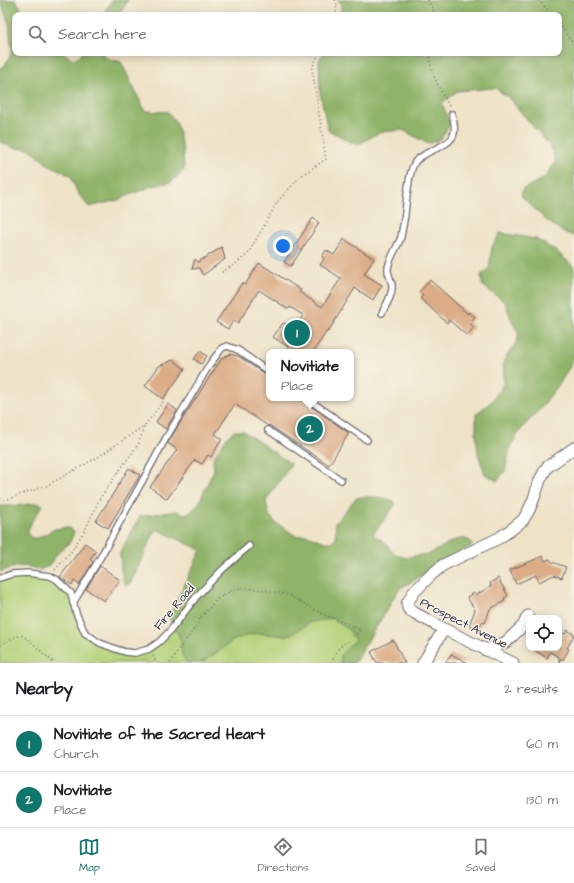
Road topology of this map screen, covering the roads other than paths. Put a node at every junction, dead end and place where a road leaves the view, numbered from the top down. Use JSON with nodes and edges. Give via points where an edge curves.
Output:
{"nodes":[{"id":1,"x":452,"y":114,"type":"road end"},
{"id":2,"x":382,"y":313,"type":"dead end"},
{"id":3,"x":266,"y":370,"type":"edge"},
{"id":4,"x":310,"y":401,"type":"edge"},
{"id":5,"x":268,"y":430,"type":"dead end"},
{"id":6,"x":367,"y":440,"type":"dead end"},
{"id":7,"x":574,"y":448,"type":"edge"},
{"id":8,"x":341,"y":480,"type":"dead end"},
{"id":9,"x":249,"y":546,"type":"dead end"},
{"id":10,"x":0,"y":578,"type":"edge"},
{"id":11,"x":73,"y":603,"type":"junction"},
{"id":12,"x":526,"y":620,"type":"edge"},
{"id":13,"x":444,"y":629,"type":"junction"},
{"id":14,"x":506,"y":642,"type":"junction"},
{"id":15,"x":486,"y":650,"type":"junction"},
{"id":16,"x":511,"y":662,"type":"edge"},
{"id":17,"x":423,"y":663,"type":"edge"}],
"edges":[{"from":1,"to":2,"type":"lane","via":[[455,128],[451,139],[420,157],[411,170],[401,238],[388,270],[392,290]]},
{"from":3,"to":11,"type":"lane","via":[[238,350],[227,346],[222,348],[166,438]]},
{"from":4,"to":6,"type":"lane"},
{"from":5,"to":8,"type":"lane"},
{"from":7,"to":13,"type":"street","name":"Prospect Avenue","via":[[547,467],[530,510],[512,530],[443,565],[413,593],[407,604],[408,608]]},
{"from":9,"to":11,"type":"lane","name":"Fire Road","via":[[196,597],[159,642],[141,652],[116,649],[100,643],[85,633]]},
{"from":10,"to":11,"type":"lane","name":"Fire Road","via":[[28,573],[50,576],[70,593]]},
{"from":12,"to":14,"type":"street"},
{"from":13,"to":15,"type":"street","name":"Prospect Avenue"},
{"from":13,"to":17,"type":"street"},
{"from":14,"to":15,"type":"street"},
{"from":14,"to":16,"type":"street","via":[[506,654]]},
{"from":15,"to":16,"type":"street","name":"Prospect Avenue"}]}
